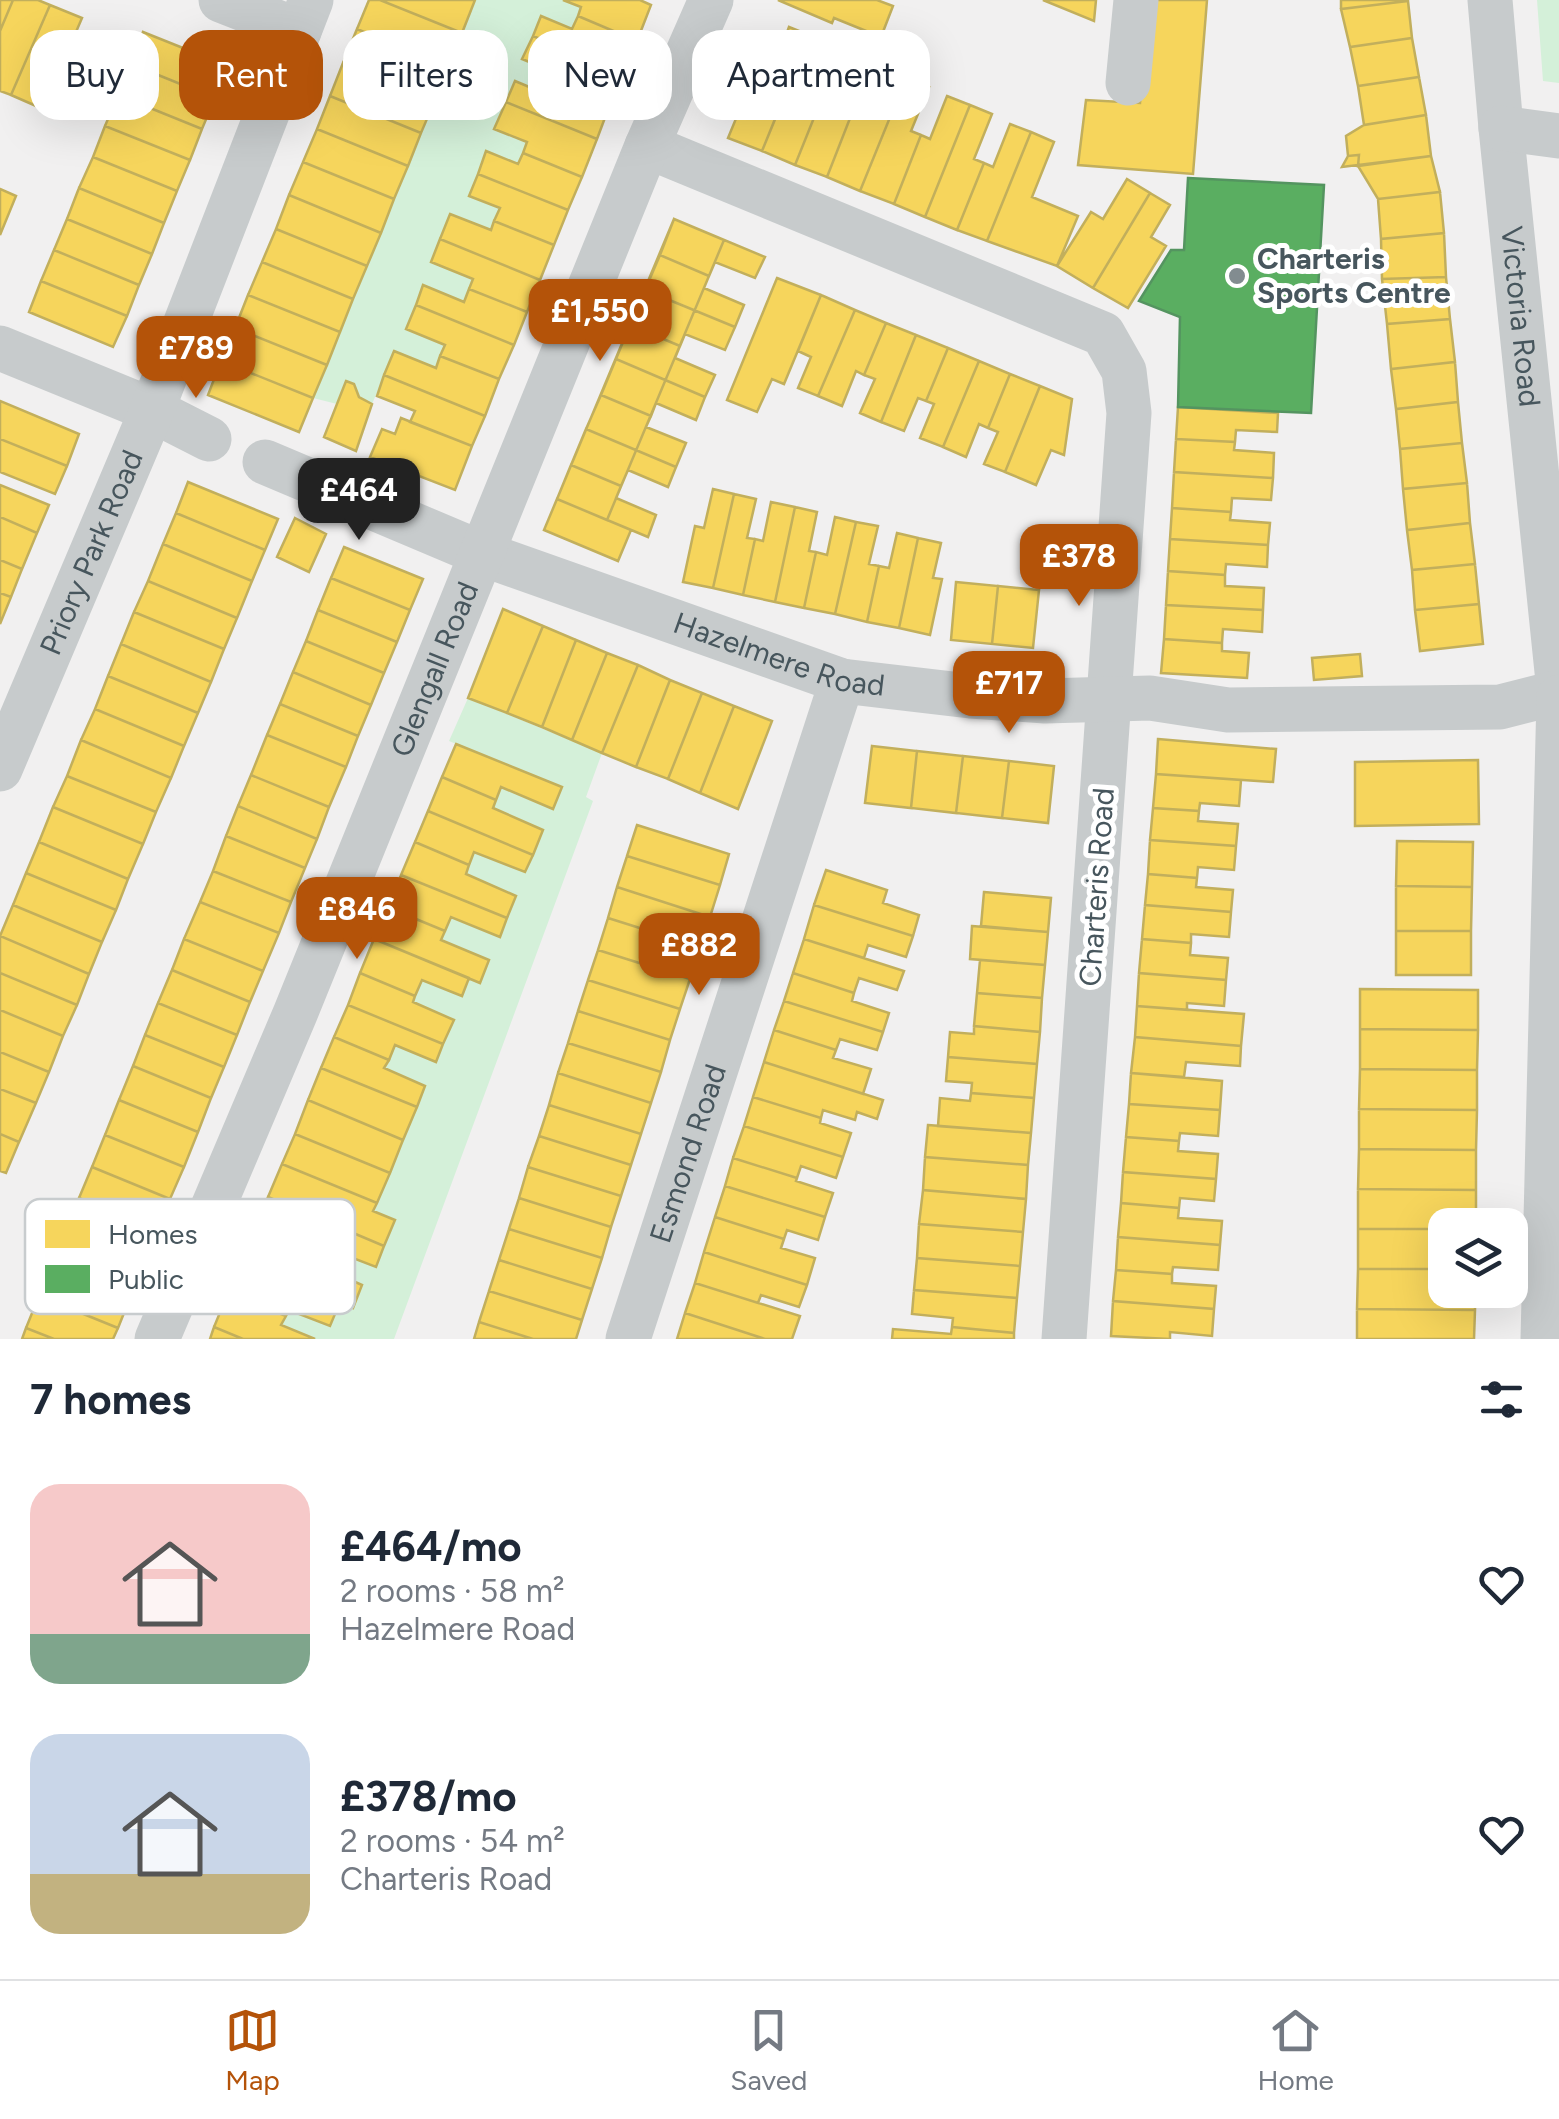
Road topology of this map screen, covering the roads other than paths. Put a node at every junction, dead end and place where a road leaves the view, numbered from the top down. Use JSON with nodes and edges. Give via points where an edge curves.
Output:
{"nodes":[{"id":1,"x":221,"y":0,"type":"edge"},
{"id":2,"x":711,"y":0,"type":"edge"},
{"id":3,"x":1136,"y":0,"type":"edge"},
{"id":4,"x":1490,"y":0,"type":"edge"},
{"id":5,"x":305,"y":16,"type":"edge"},
{"id":6,"x":1128,"y":83,"type":"dead end"},
{"id":7,"x":1500,"y":128,"type":"junction"},
{"id":8,"x":1559,"y":136,"type":"edge"},
{"id":9,"x":647,"y":146,"type":"junction"},
{"id":10,"x":0,"y":348,"type":"edge"},
{"id":11,"x":152,"y":410,"type":"junction"},
{"id":12,"x":209,"y":439,"type":"dead end"},
{"id":13,"x":265,"y":462,"type":"dead end"},
{"id":14,"x":482,"y":554,"type":"junction"},
{"id":15,"x":842,"y":680,"type":"junction"},
{"id":16,"x":1559,"y":694,"type":"edge"},
{"id":17,"x":1111,"y":700,"type":"junction"},
{"id":18,"x":0,"y":770,"type":"edge"},
{"id":19,"x":216,"y":1199,"type":"edge"},
{"id":20,"x":168,"y":1314,"type":"edge"},
{"id":21,"x":157,"y":1339,"type":"edge"},
{"id":22,"x":628,"y":1339,"type":"edge"},
{"id":23,"x":1064,"y":1339,"type":"edge"},
{"id":24,"x":1543,"y":1339,"type":"edge"}],
"edges":[{"from":1,"to":5,"type":"street"},
{"from":2,"to":9,"type":"street","name":"Glengall Road"},
{"from":3,"to":6,"type":"street"},
{"from":4,"to":7,"type":"street","name":"Victoria Road"},
{"from":5,"to":11,"type":"street","name":"Priory Park Road"},
{"from":7,"to":8,"type":"street"},
{"from":7,"to":16,"type":"street","name":"Victoria Road"},
{"from":9,"to":14,"type":"street","name":"Glengall Road"},
{"from":9,"to":17,"type":"street","name":"Charteris Road","via":[[1103,334],[1124,371],[1130,412]]},
{"from":10,"to":11,"type":"street"},
{"from":11,"to":12,"type":"street"},
{"from":11,"to":18,"type":"street","name":"Priory Park Road"},
{"from":13,"to":14,"type":"street","name":"Hazelmere Road"},
{"from":14,"to":15,"type":"street","name":"Hazelmere Road"},
{"from":14,"to":19,"type":"street","name":"Glengall Road"},
{"from":15,"to":17,"type":"street","name":"Hazelmere Road","via":[[970,696]]},
{"from":15,"to":22,"type":"street","name":"Esmond Road"},
{"from":16,"to":17,"type":"street","name":"Hazelmere Road","via":[[1500,707],[1228,710],[1150,698]]},
{"from":16,"to":24,"type":"street","name":"Victoria Road"},
{"from":17,"to":23,"type":"street","name":"Charteris Road"},
{"from":20,"to":21,"type":"street","name":"Glengall Road"}]}
